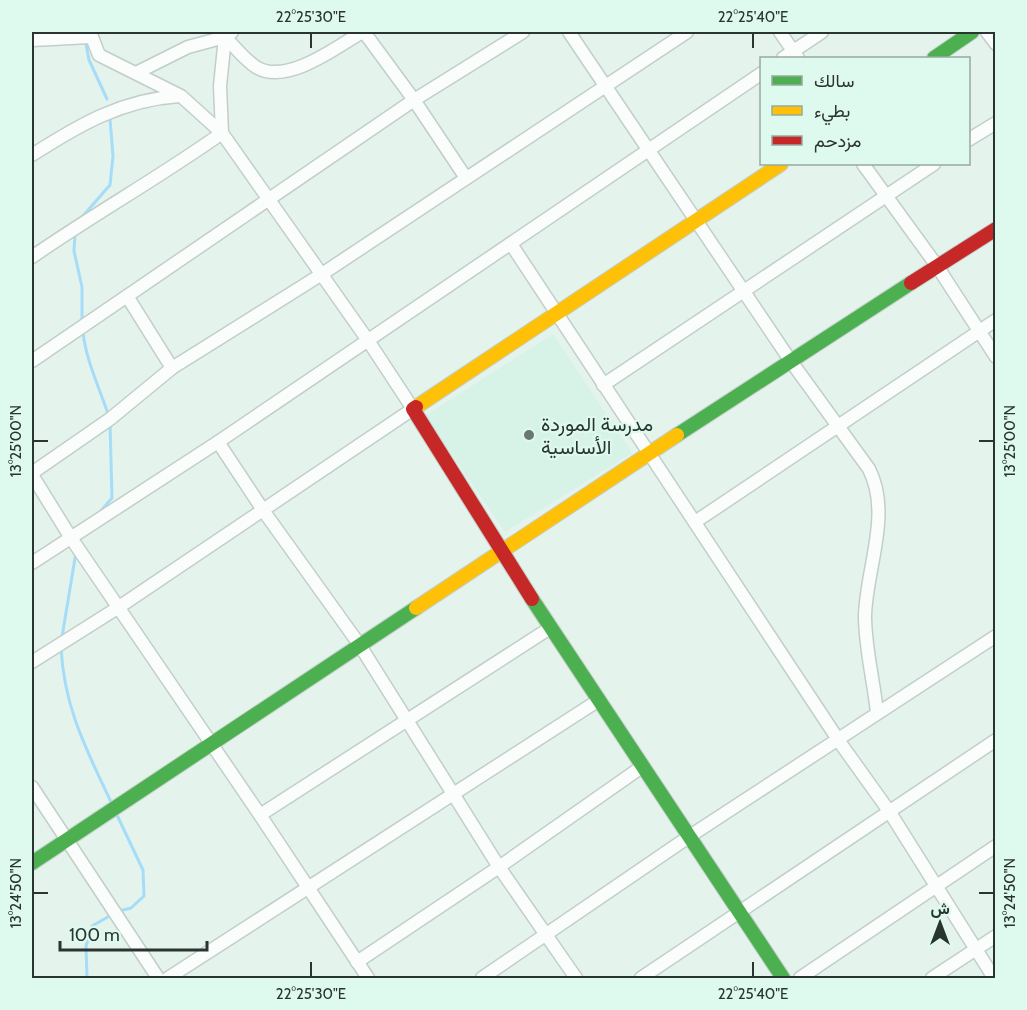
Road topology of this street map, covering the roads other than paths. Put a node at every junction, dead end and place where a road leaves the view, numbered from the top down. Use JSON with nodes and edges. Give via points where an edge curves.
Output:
{"nodes":[{"id":1,"x":363,"y":32,"type":"edge"},
{"id":2,"x":523,"y":32,"type":"edge"},
{"id":3,"x":569,"y":32,"type":"edge"},
{"id":4,"x":687,"y":32,"type":"edge"},
{"id":5,"x":780,"y":32,"type":"edge"},
{"id":6,"x":822,"y":32,"type":"edge"},
{"id":7,"x":972,"y":32,"type":"edge"},
{"id":8,"x":987,"y":32,"type":"edge"},
{"id":9,"x":90,"y":34,"type":"edge"},
{"id":10,"x":229,"y":34,"type":"edge"},
{"id":11,"x":32,"y":40,"type":"edge"},
{"id":12,"x":996,"y":44,"type":"edge"},
{"id":13,"x":791,"y":56,"type":"edge"},
{"id":14,"x":935,"y":57,"type":"edge"},
{"id":15,"x":136,"y":73,"type":"junction"},
{"id":16,"x":760,"y":74,"type":"edge"},
{"id":17,"x":606,"y":85,"type":"junction"},
{"id":18,"x":181,"y":96,"type":"junction"},
{"id":19,"x":414,"y":100,"type":"junction"},
{"id":20,"x":996,"y":123,"type":"edge"},
{"id":21,"x":222,"y":133,"type":"junction"},
{"id":22,"x":970,"y":139,"type":"edge"},
{"id":23,"x":648,"y":151,"type":"junction"},
{"id":24,"x":32,"y":155,"type":"edge"},
{"id":25,"x":779,"y":165,"type":"edge"},
{"id":26,"x":864,"y":165,"type":"edge"},
{"id":27,"x":932,"y":165,"type":"edge"},
{"id":28,"x":466,"y":178,"type":"junction"},
{"id":29,"x":885,"y":195,"type":"junction"},
{"id":30,"x":270,"y":200,"type":"junction"},
{"id":31,"x":696,"y":220,"type":"junction"},
{"id":32,"x":996,"y":229,"type":"edge"},
{"id":33,"x":511,"y":244,"type":"junction"},
{"id":34,"x":32,"y":257,"type":"edge"},
{"id":35,"x":937,"y":266,"type":"junction"},
{"id":36,"x":322,"y":274,"type":"junction"},
{"id":37,"x":746,"y":292,"type":"junction"},
{"id":38,"x":127,"y":296,"type":"junction"},
{"id":39,"x":557,"y":314,"type":"junction"},
{"id":40,"x":996,"y":320,"type":"edge"},
{"id":41,"x":978,"y":330,"type":"junction"},
{"id":42,"x":367,"y":339,"type":"junction"},
{"id":43,"x":996,"y":357,"type":"edge"},
{"id":44,"x":32,"y":360,"type":"edge"},
{"id":45,"x":790,"y":360,"type":"junction"},
{"id":46,"x":172,"y":368,"type":"junction"},
{"id":47,"x":603,"y":385,"type":"junction"},
{"id":48,"x":413,"y":409,"type":"junction"},
{"id":49,"x":837,"y":425,"type":"junction"},
{"id":50,"x":218,"y":442,"type":"junction"},
{"id":51,"x":650,"y":454,"type":"junction"},
{"id":52,"x":32,"y":474,"type":"edge"},
{"id":53,"x":263,"y":510,"type":"junction"},
{"id":54,"x":695,"y":522,"type":"junction"},
{"id":55,"x":71,"y":538,"type":"junction"},
{"id":56,"x":503,"y":553,"type":"junction"},
{"id":57,"x":32,"y":563,"type":"edge"},
{"id":58,"x":119,"y":607,"type":"junction"},
{"id":59,"x":550,"y":628,"type":"junction"},
{"id":60,"x":996,"y":636,"type":"edge"},
{"id":61,"x":359,"y":644,"type":"junction"},
{"id":62,"x":32,"y":662,"type":"edge"},
{"id":63,"x":599,"y":700,"type":"junction"},
{"id":64,"x":877,"y":713,"type":"junction"},
{"id":65,"x":405,"y":720,"type":"junction"},
{"id":66,"x":837,"y":739,"type":"junction"},
{"id":67,"x":996,"y":740,"type":"edge"},
{"id":68,"x":210,"y":744,"type":"junction"},
{"id":69,"x":643,"y":766,"type":"junction"},
{"id":70,"x":32,"y":786,"type":"edge"},
{"id":71,"x":455,"y":794,"type":"junction"},
{"id":72,"x":889,"y":811,"type":"junction"},
{"id":73,"x":260,"y":815,"type":"junction"},
{"id":74,"x":690,"y":836,"type":"junction"},
{"id":75,"x":66,"y":840,"type":"junction"},
{"id":76,"x":996,"y":846,"type":"edge"},
{"id":77,"x":32,"y":863,"type":"edge"},
{"id":78,"x":499,"y":867,"type":"junction"},
{"id":79,"x":936,"y":886,"type":"junction"},
{"id":80,"x":307,"y":889,"type":"junction"},
{"id":81,"x":739,"y":910,"type":"junction"},
{"id":82,"x":546,"y":935,"type":"junction"},
{"id":83,"x":996,"y":936,"type":"edge"},
{"id":84,"x":977,"y":948,"type":"junction"},
{"id":85,"x":357,"y":962,"type":"junction"},
{"id":86,"x":158,"y":978,"type":"edge"},
{"id":87,"x":168,"y":978,"type":"edge"},
{"id":88,"x":368,"y":978,"type":"edge"},
{"id":89,"x":482,"y":978,"type":"edge"},
{"id":90,"x":576,"y":978,"type":"edge"},
{"id":91,"x":641,"y":978,"type":"edge"},
{"id":92,"x":783,"y":978,"type":"edge"},
{"id":93,"x":800,"y":978,"type":"edge"},
{"id":94,"x":932,"y":978,"type":"edge"},
{"id":95,"x":994,"y":978,"type":"edge"}],
"edges":[{"from":1,"to":10,"type":"street","via":[[319,58],[279,74],[256,68]]},
{"from":1,"to":19,"type":"street"},
{"from":2,"to":19,"type":"street"},
{"from":3,"to":17,"type":"street"},
{"from":4,"to":17,"type":"street"},
{"from":5,"to":13,"type":"street"},
{"from":6,"to":13,"type":"street"},
{"from":7,"to":14,"type":"main road"},
{"from":8,"to":12,"type":"street"},
{"from":9,"to":11,"type":"street"},
{"from":9,"to":15,"type":"street","via":[[99,55]]},
{"from":10,"to":15,"type":"street","via":[[188,47]]},
{"from":10,"to":21,"type":"street","via":[[220,86]]},
{"from":15,"to":18,"type":"street"},
{"from":16,"to":23,"type":"street"},
{"from":17,"to":23,"type":"street"},
{"from":17,"to":28,"type":"street"},
{"from":18,"to":21,"type":"street"},
{"from":18,"to":24,"type":"street","via":[[149,98],[118,108],[77,126]]},
{"from":19,"to":28,"type":"street"},
{"from":19,"to":30,"type":"street"},
{"from":20,"to":22,"type":"street"},
{"from":21,"to":30,"type":"street"},
{"from":21,"to":34,"type":"street"},
{"from":23,"to":31,"type":"street"},
{"from":23,"to":33,"type":"street"},
{"from":25,"to":31,"type":"main road"},
{"from":26,"to":29,"type":"street"},
{"from":27,"to":29,"type":"street"},
{"from":28,"to":36,"type":"street"},
{"from":29,"to":35,"type":"street"},
{"from":29,"to":37,"type":"street"},
{"from":30,"to":36,"type":"street"},
{"from":30,"to":38,"type":"street"},
{"from":31,"to":37,"type":"street"},
{"from":31,"to":39,"type":"main road"},
{"from":32,"to":35,"type":"main road"},
{"from":33,"to":39,"type":"street"},
{"from":33,"to":42,"type":"street"},
{"from":35,"to":41,"type":"street"},
{"from":35,"to":45,"type":"main road"},
{"from":36,"to":42,"type":"street"},
{"from":36,"to":46,"type":"street"},
{"from":37,"to":45,"type":"street"},
{"from":37,"to":47,"type":"street"},
{"from":38,"to":44,"type":"street"},
{"from":38,"to":46,"type":"street"},
{"from":39,"to":47,"type":"street"},
{"from":39,"to":48,"type":"main road"},
{"from":40,"to":41,"type":"street"},
{"from":41,"to":43,"type":"street"},
{"from":41,"to":49,"type":"street"},
{"from":42,"to":48,"type":"street"},
{"from":42,"to":50,"type":"street"},
{"from":45,"to":49,"type":"street"},
{"from":45,"to":51,"type":"main road"},
{"from":46,"to":52,"type":"street","via":[[110,419]]},
{"from":47,"to":51,"type":"street"},
{"from":48,"to":53,"type":"street"},
{"from":48,"to":56,"type":"main road"},
{"from":49,"to":54,"type":"street"},
{"from":49,"to":64,"type":"street","via":[[876,483],[877,535],[865,616]]},
{"from":50,"to":53,"type":"street"},
{"from":50,"to":55,"type":"street"},
{"from":51,"to":54,"type":"street"},
{"from":51,"to":56,"type":"main road"},
{"from":52,"to":55,"type":"street"},
{"from":53,"to":58,"type":"street"},
{"from":53,"to":61,"type":"street"},
{"from":54,"to":66,"type":"street"},
{"from":55,"to":57,"type":"street"},
{"from":55,"to":58,"type":"street"},
{"from":56,"to":59,"type":"main road"},
{"from":56,"to":61,"type":"main road"},
{"from":58,"to":62,"type":"street"},
{"from":58,"to":68,"type":"street"},
{"from":59,"to":63,"type":"main road"},
{"from":59,"to":65,"type":"street"},
{"from":60,"to":64,"type":"street"},
{"from":61,"to":65,"type":"street"},
{"from":61,"to":68,"type":"main road"},
{"from":63,"to":69,"type":"main road"},
{"from":63,"to":71,"type":"street"},
{"from":64,"to":66,"type":"street"},
{"from":65,"to":71,"type":"street"},
{"from":65,"to":73,"type":"street"},
{"from":66,"to":72,"type":"street"},
{"from":66,"to":74,"type":"street"},
{"from":67,"to":72,"type":"street"},
{"from":68,"to":73,"type":"street"},
{"from":68,"to":75,"type":"main road"},
{"from":69,"to":74,"type":"main road"},
{"from":69,"to":78,"type":"street"},
{"from":70,"to":75,"type":"street"},
{"from":71,"to":78,"type":"street"},
{"from":71,"to":80,"type":"street"},
{"from":72,"to":79,"type":"street"},
{"from":72,"to":81,"type":"street"},
{"from":73,"to":80,"type":"street"},
{"from":74,"to":81,"type":"main road"},
{"from":74,"to":82,"type":"street"},
{"from":75,"to":77,"type":"main road"},
{"from":75,"to":86,"type":"street"},
{"from":76,"to":79,"type":"street"},
{"from":78,"to":82,"type":"street"},
{"from":78,"to":85,"type":"street"},
{"from":79,"to":84,"type":"street"},
{"from":79,"to":93,"type":"street"},
{"from":80,"to":85,"type":"street"},
{"from":80,"to":87,"type":"street"},
{"from":81,"to":91,"type":"street"},
{"from":81,"to":92,"type":"main road"},
{"from":82,"to":89,"type":"street"},
{"from":82,"to":90,"type":"street"},
{"from":83,"to":84,"type":"street"},
{"from":84,"to":94,"type":"street"},
{"from":84,"to":95,"type":"street"},
{"from":85,"to":88,"type":"street"}]}
